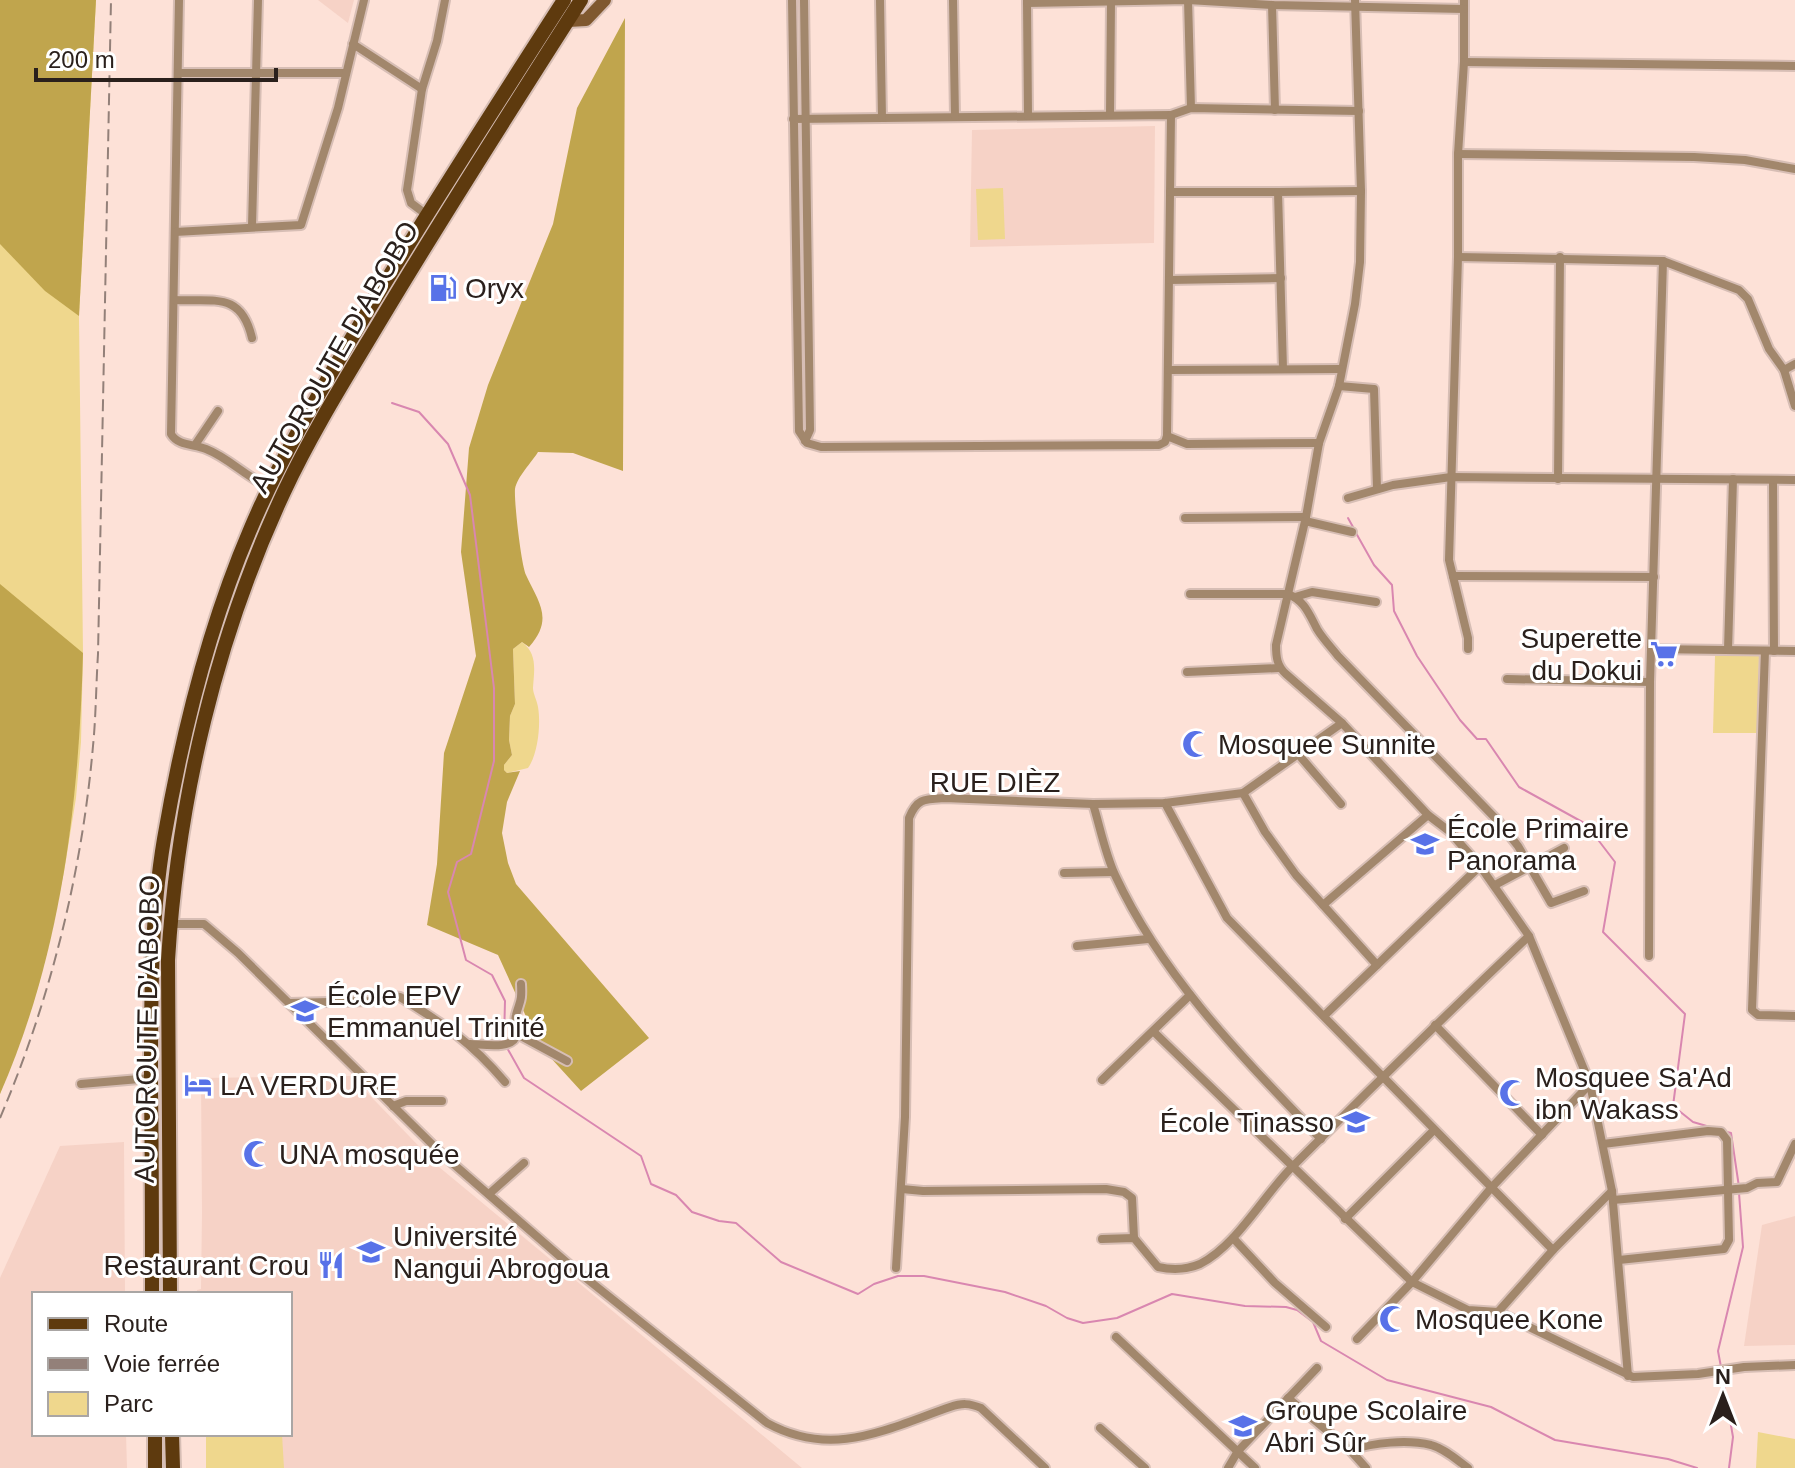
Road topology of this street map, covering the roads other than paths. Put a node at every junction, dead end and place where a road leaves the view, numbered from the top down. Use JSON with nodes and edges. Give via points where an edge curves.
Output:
{"nodes":[{"id":1,"x":179,"y":0,"type":"edge"},
{"id":2,"x":258,"y":0,"type":"edge"},
{"id":3,"x":364,"y":0,"type":"edge"},
{"id":4,"x":445,"y":0,"type":"edge"},
{"id":5,"x":564,"y":0,"type":"edge"},
{"id":6,"x":581,"y":0,"type":"edge"},
{"id":7,"x":605,"y":0,"type":"edge"},
{"id":8,"x":792,"y":0,"type":"edge"},
{"id":9,"x":804,"y":0,"type":"edge"},
{"id":10,"x":880,"y":0,"type":"edge"},
{"id":11,"x":953,"y":0,"type":"edge"},
{"id":12,"x":1188,"y":0,"type":"edge"},
{"id":13,"x":1111,"y":1,"type":"edge"},
{"id":14,"x":1027,"y":2,"type":"edge"},
{"id":15,"x":1355,"y":3,"type":"edge"},
{"id":16,"x":1272,"y":5,"type":"junction"},
{"id":17,"x":1464,"y":5,"type":"edge"},
{"id":18,"x":568,"y":21,"type":"junction"},
{"id":19,"x":353,"y":44,"type":"junction"},
{"id":20,"x":1464,"y":62,"type":"junction"},
{"id":21,"x":1795,"y":66,"type":"edge"},
{"id":22,"x":255,"y":72,"type":"junction"},
{"id":23,"x":178,"y":73,"type":"junction"},
{"id":24,"x":346,"y":73,"type":"junction"},
{"id":25,"x":422,"y":89,"type":"junction"},
{"id":26,"x":1191,"y":108,"type":"junction"},
{"id":27,"x":1275,"y":110,"type":"junction"},
{"id":28,"x":1359,"y":111,"type":"junction"},
{"id":29,"x":1110,"y":115,"type":"junction"},
{"id":30,"x":1171,"y":115,"type":"junction"},
{"id":31,"x":1028,"y":116,"type":"junction"},
{"id":32,"x":955,"y":117,"type":"junction"},
{"id":33,"x":882,"y":118,"type":"junction"},
{"id":34,"x":793,"y":119,"type":"junction"},
{"id":35,"x":806,"y":119,"type":"junction"},
{"id":36,"x":1458,"y":154,"type":"junction"},
{"id":37,"x":1795,"y":169,"type":"edge"},
{"id":38,"x":1361,"y":191,"type":"junction"},
{"id":39,"x":1170,"y":192,"type":"junction"},
{"id":40,"x":1278,"y":192,"type":"junction"},
{"id":41,"x":427,"y":215,"type":"junction"},
{"id":42,"x":252,"y":226,"type":"junction"},
{"id":43,"x":175,"y":232,"type":"junction"},
{"id":44,"x":1458,"y":257,"type":"junction"},
{"id":45,"x":1560,"y":257,"type":"junction"},
{"id":46,"x":1663,"y":261,"type":"junction"},
{"id":47,"x":1281,"y":278,"type":"junction"},
{"id":48,"x":1169,"y":280,"type":"junction"},
{"id":49,"x":174,"y":300,"type":"junction"},
{"id":50,"x":252,"y":338,"type":"dead end"},
{"id":51,"x":1795,"y":364,"type":"edge"},
{"id":52,"x":1283,"y":369,"type":"junction"},
{"id":53,"x":1341,"y":369,"type":"junction"},
{"id":54,"x":1168,"y":370,"type":"junction"},
{"id":55,"x":1784,"y":370,"type":"junction"},
{"id":56,"x":1339,"y":386,"type":"junction"},
{"id":57,"x":1795,"y":406,"type":"edge"},
{"id":58,"x":218,"y":411,"type":"dead end"},
{"id":59,"x":1167,"y":436,"type":"junction"},
{"id":60,"x":805,"y":441,"type":"junction"},
{"id":61,"x":1319,"y":443,"type":"junction"},
{"id":62,"x":195,"y":445,"type":"junction"},
{"id":63,"x":1451,"y":477,"type":"junction"},
{"id":64,"x":1558,"y":479,"type":"junction"},
{"id":65,"x":1655,"y":479,"type":"junction"},
{"id":66,"x":1733,"y":479,"type":"junction"},
{"id":67,"x":1773,"y":480,"type":"junction"},
{"id":68,"x":1795,"y":480,"type":"edge"},
{"id":69,"x":269,"y":487,"type":"junction"},
{"id":70,"x":1377,"y":489,"type":"junction"},
{"id":71,"x":1348,"y":498,"type":"dead end"},
{"id":72,"x":1185,"y":518,"type":"dead end"},
{"id":73,"x":1306,"y":519,"type":"junction"},
{"id":74,"x":1352,"y":532,"type":"dead end"},
{"id":75,"x":1453,"y":576,"type":"junction"},
{"id":76,"x":1654,"y":577,"type":"junction"},
{"id":77,"x":1190,"y":594,"type":"dead end"},
{"id":78,"x":1291,"y":595,"type":"junction"},
{"id":79,"x":1376,"y":602,"type":"dead end"},
{"id":80,"x":1468,"y":649,"type":"dead end"},
{"id":81,"x":1651,"y":649,"type":"junction"},
{"id":82,"x":1728,"y":650,"type":"junction"},
{"id":83,"x":1770,"y":651,"type":"junction"},
{"id":84,"x":1795,"y":651,"type":"edge"},
{"id":85,"x":1279,"y":668,"type":"junction"},
{"id":86,"x":1187,"y":672,"type":"dead end"},
{"id":87,"x":1507,"y":679,"type":"dead end"},
{"id":88,"x":1650,"y":682,"type":"junction"},
{"id":89,"x":1342,"y":723,"type":"junction"},
{"id":90,"x":1298,"y":754,"type":"junction"},
{"id":91,"x":1243,"y":793,"type":"junction"},
{"id":92,"x":1165,"y":803,"type":"junction"},
{"id":93,"x":1093,"y":804,"type":"junction"},
{"id":94,"x":1341,"y":804,"type":"dead end"},
{"id":95,"x":1428,"y":815,"type":"junction"},
{"id":96,"x":1564,"y":848,"type":"dead end"},
{"id":97,"x":1531,"y":865,"type":"junction"},
{"id":98,"x":1480,"y":866,"type":"junction"},
{"id":99,"x":1113,"y":872,"type":"junction"},
{"id":100,"x":1064,"y":873,"type":"dead end"},
{"id":101,"x":1495,"y":885,"type":"junction"},
{"id":102,"x":1584,"y":891,"type":"dead end"},
{"id":103,"x":1323,"y":905,"type":"junction"},
{"id":104,"x":170,"y":924,"type":"junction"},
{"id":105,"x":1529,"y":936,"type":"junction"},
{"id":106,"x":1148,"y":939,"type":"junction"},
{"id":107,"x":1077,"y":946,"type":"dead end"},
{"id":108,"x":1649,"y":956,"type":"dead end"},
{"id":109,"x":1377,"y":965,"type":"junction"},
{"id":110,"x":521,"y":984,"type":"dead end"},
{"id":111,"x":1190,"y":995,"type":"junction"},
{"id":112,"x":288,"y":1003,"type":"junction"},
{"id":113,"x":1324,"y":1016,"type":"junction"},
{"id":114,"x":1795,"y":1016,"type":"edge"},
{"id":115,"x":1435,"y":1025,"type":"junction"},
{"id":116,"x":1154,"y":1032,"type":"junction"},
{"id":117,"x":516,"y":1036,"type":"junction"},
{"id":118,"x":469,"y":1044,"type":"junction"},
{"id":119,"x":567,"y":1061,"type":"dead end"},
{"id":120,"x":1380,"y":1076,"type":"junction"},
{"id":121,"x":151,"y":1078,"type":"junction"},
{"id":122,"x":1102,"y":1080,"type":"dead end"},
{"id":123,"x":505,"y":1082,"type":"dead end"},
{"id":124,"x":81,"y":1084,"type":"dead end"},
{"id":125,"x":1590,"y":1084,"type":"junction"},
{"id":126,"x":442,"y":1101,"type":"dead end"},
{"id":127,"x":393,"y":1106,"type":"junction"},
{"id":128,"x":1433,"y":1131,"type":"junction"},
{"id":129,"x":1542,"y":1135,"type":"junction"},
{"id":130,"x":1321,"y":1139,"type":"junction"},
{"id":131,"x":1603,"y":1144,"type":"junction"},
{"id":132,"x":1795,"y":1144,"type":"edge"},
{"id":133,"x":524,"y":1163,"type":"dead end"},
{"id":134,"x":1292,"y":1167,"type":"junction"},
{"id":135,"x":1491,"y":1188,"type":"junction"},
{"id":136,"x":1727,"y":1188,"type":"junction"},
{"id":137,"x":902,"y":1189,"type":"junction"},
{"id":138,"x":489,"y":1194,"type":"junction"},
{"id":139,"x":1612,"y":1196,"type":"junction"},
{"id":140,"x":1345,"y":1219,"type":"junction"},
{"id":141,"x":1134,"y":1238,"type":"junction"},
{"id":142,"x":1233,"y":1238,"type":"junction"},
{"id":143,"x":1102,"y":1239,"type":"dead end"},
{"id":144,"x":1553,"y":1250,"type":"junction"},
{"id":145,"x":1619,"y":1260,"type":"junction"},
{"id":146,"x":896,"y":1268,"type":"dead end"},
{"id":147,"x":1412,"y":1282,"type":"junction"},
{"id":148,"x":152,"y":1292,"type":"edge"},
{"id":149,"x":170,"y":1292,"type":"edge"},
{"id":150,"x":1498,"y":1312,"type":"junction"},
{"id":151,"x":1326,"y":1327,"type":"dead end"},
{"id":152,"x":1116,"y":1337,"type":"dead end"},
{"id":153,"x":1357,"y":1339,"type":"dead end"},
{"id":154,"x":1795,"y":1365,"type":"edge"},
{"id":155,"x":1317,"y":1368,"type":"dead end"},
{"id":156,"x":1628,"y":1376,"type":"junction"},
{"id":157,"x":1288,"y":1398,"type":"junction"},
{"id":158,"x":1100,"y":1428,"type":"dead end"},
{"id":159,"x":155,"y":1436,"type":"edge"},
{"id":160,"x":172,"y":1436,"type":"edge"},
{"id":161,"x":1350,"y":1450,"type":"junction"},
{"id":162,"x":1238,"y":1451,"type":"junction"},
{"id":163,"x":155,"y":1468,"type":"edge"},
{"id":164,"x":173,"y":1468,"type":"edge"},
{"id":165,"x":1045,"y":1468,"type":"edge"},
{"id":166,"x":1145,"y":1468,"type":"edge"},
{"id":167,"x":1228,"y":1468,"type":"edge"},
{"id":168,"x":1255,"y":1468,"type":"edge"},
{"id":169,"x":1366,"y":1468,"type":"edge"},
{"id":170,"x":1468,"y":1468,"type":"edge"}],
"edges":[{"from":1,"to":23,"type":"street"},
{"from":2,"to":22,"type":"street"},
{"from":3,"to":19,"type":"street"},
{"from":4,"to":25,"type":"street"},
{"from":5,"to":41,"type":"main road"},
{"from":6,"to":18,"type":"main road","name":"AUTOROUTE D'ABOBO"},
{"from":7,"to":18,"type":"main road","via":[[586,20]]},
{"from":8,"to":34,"type":"street"},
{"from":9,"to":35,"type":"street"},
{"from":10,"to":33,"type":"street"},
{"from":11,"to":32,"type":"street"},
{"from":12,"to":13,"type":"street"},
{"from":12,"to":16,"type":"street"},
{"from":12,"to":26,"type":"street"},
{"from":13,"to":14,"type":"street"},
{"from":13,"to":29,"type":"street"},
{"from":14,"to":31,"type":"street"},
{"from":15,"to":16,"type":"street"},
{"from":15,"to":17,"type":"street"},
{"from":15,"to":28,"type":"street"},
{"from":16,"to":27,"type":"street"},
{"from":17,"to":20,"type":"street"},
{"from":18,"to":104,"type":"main road","name":"AUTOROUTE D'ABOBO","via":[[323,417],[265,535],[208,707],[175,865]]},
{"from":19,"to":24,"type":"street"},
{"from":19,"to":25,"type":"street"},
{"from":20,"to":21,"type":"street"},
{"from":20,"to":36,"type":"street"},
{"from":22,"to":23,"type":"street"},
{"from":22,"to":24,"type":"street"},
{"from":22,"to":42,"type":"street"},
{"from":23,"to":43,"type":"street"},
{"from":24,"to":42,"type":"street","via":[[301,225]]},
{"from":25,"to":41,"type":"street","via":[[407,190],[411,203]]},
{"from":26,"to":27,"type":"street"},
{"from":26,"to":30,"type":"street"},
{"from":27,"to":28,"type":"street"},
{"from":28,"to":38,"type":"street"},
{"from":29,"to":30,"type":"street"},
{"from":29,"to":31,"type":"street"},
{"from":30,"to":39,"type":"street"},
{"from":31,"to":32,"type":"street"},
{"from":32,"to":33,"type":"street"},
{"from":33,"to":35,"type":"street"},
{"from":34,"to":35,"type":"street"},
{"from":34,"to":60,"type":"street","via":[[799,431]]},
{"from":35,"to":60,"type":"street","via":[[810,430]]},
{"from":36,"to":37,"type":"street","via":[[1694,157]]},
{"from":36,"to":44,"type":"street"},
{"from":38,"to":40,"type":"street"},
{"from":38,"to":53,"type":"street","via":[[1360,262]]},
{"from":39,"to":40,"type":"street"},
{"from":39,"to":48,"type":"street"},
{"from":40,"to":47,"type":"street"},
{"from":41,"to":69,"type":"main road","via":[[310,407]]},
{"from":42,"to":43,"type":"street"},
{"from":43,"to":49,"type":"street"},
{"from":44,"to":45,"type":"street"},
{"from":44,"to":63,"type":"street"},
{"from":45,"to":46,"type":"street"},
{"from":45,"to":64,"type":"street"},
{"from":46,"to":55,"type":"street","via":[[1739,290]]},
{"from":46,"to":65,"type":"street"},
{"from":47,"to":48,"type":"street"},
{"from":47,"to":52,"type":"street"},
{"from":48,"to":54,"type":"street"},
{"from":49,"to":50,"type":"street","via":[[233,303],[242,310]]},
{"from":49,"to":62,"type":"street","via":[[171,434]]},
{"from":51,"to":55,"type":"street"},
{"from":52,"to":53,"type":"street"},
{"from":52,"to":54,"type":"street"},
{"from":53,"to":56,"type":"street"},
{"from":54,"to":59,"type":"street"},
{"from":55,"to":57,"type":"street"},
{"from":56,"to":61,"type":"street"},
{"from":56,"to":70,"type":"street","via":[[1374,389]]},
{"from":58,"to":62,"type":"street"},
{"from":59,"to":60,"type":"street","via":[[1159,445],[821,447]]},
{"from":59,"to":61,"type":"street","via":[[1187,444]]},
{"from":61,"to":73,"type":"street"},
{"from":62,"to":69,"type":"street"},
{"from":63,"to":64,"type":"street"},
{"from":63,"to":70,"type":"street"},
{"from":63,"to":75,"type":"street"},
{"from":64,"to":65,"type":"street"},
{"from":65,"to":66,"type":"street"},
{"from":65,"to":76,"type":"street"},
{"from":66,"to":67,"type":"street"},
{"from":66,"to":82,"type":"street"},
{"from":67,"to":68,"type":"street"},
{"from":67,"to":83,"type":"street"},
{"from":69,"to":121,"type":"main road","via":[[217,618],[179,763],[154,921]]},
{"from":70,"to":71,"type":"street"},
{"from":72,"to":73,"type":"street"},
{"from":73,"to":74,"type":"street"},
{"from":73,"to":78,"type":"street"},
{"from":75,"to":76,"type":"street"},
{"from":75,"to":80,"type":"street"},
{"from":76,"to":81,"type":"street"},
{"from":77,"to":78,"type":"street"},
{"from":78,"to":79,"type":"street","via":[[1312,592]]},
{"from":78,"to":85,"type":"street","via":[[1276,645]]},
{"from":78,"to":97,"type":"street","via":[[1310,611],[1338,656],[1498,821]]},
{"from":81,"to":82,"type":"street"},
{"from":81,"to":88,"type":"street"},
{"from":82,"to":83,"type":"street"},
{"from":83,"to":84,"type":"street"},
{"from":83,"to":114,"type":"street","via":[[1752,1010],[1758,1015]]},
{"from":85,"to":86,"type":"street"},
{"from":85,"to":89,"type":"street"},
{"from":87,"to":88,"type":"street"},
{"from":88,"to":108,"type":"street"},
{"from":89,"to":90,"type":"street","name":"RUE DIÈZ"},
{"from":89,"to":95,"type":"street"},
{"from":90,"to":91,"type":"street","name":"RUE DIÈZ"},
{"from":90,"to":94,"type":"street"},
{"from":91,"to":92,"type":"street","name":"RUE DIÈZ"},
{"from":91,"to":103,"type":"street","via":[[1265,832]]},
{"from":92,"to":93,"type":"street","name":"RUE DIÈZ"},
{"from":92,"to":113,"type":"street","via":[[1227,918]]},
{"from":93,"to":99,"type":"street"},
{"from":93,"to":137,"type":"street","name":"RUE DIÈZ","via":[[945,798],[914,805],[909,818]]},
{"from":95,"to":98,"type":"street"},
{"from":95,"to":103,"type":"street"},
{"from":96,"to":97,"type":"street"},
{"from":97,"to":101,"type":"street"},
{"from":97,"to":102,"type":"street","via":[[1551,903]]},
{"from":98,"to":101,"type":"street"},
{"from":98,"to":109,"type":"street"},
{"from":99,"to":100,"type":"street"},
{"from":99,"to":106,"type":"street"},
{"from":101,"to":105,"type":"street"},
{"from":103,"to":109,"type":"street"},
{"from":104,"to":112,"type":"street","via":[[204,924]]},
{"from":104,"to":149,"type":"main road","name":"AUTOROUTE D'ABOBO"},
{"from":105,"to":115,"type":"street"},
{"from":105,"to":125,"type":"street"},
{"from":106,"to":107,"type":"street"},
{"from":106,"to":111,"type":"street"},
{"from":109,"to":113,"type":"street"},
{"from":110,"to":117,"type":"street"},
{"from":111,"to":116,"type":"street"},
{"from":111,"to":130,"type":"street"},
{"from":112,"to":118,"type":"street","via":[[400,997]]},
{"from":112,"to":127,"type":"street"},
{"from":113,"to":120,"type":"street"},
{"from":115,"to":120,"type":"street"},
{"from":115,"to":129,"type":"street"},
{"from":116,"to":122,"type":"street"},
{"from":116,"to":134,"type":"street"},
{"from":117,"to":118,"type":"street","via":[[503,1045]]},
{"from":117,"to":119,"type":"street"},
{"from":118,"to":123,"type":"street"},
{"from":120,"to":128,"type":"street"},
{"from":120,"to":130,"type":"street"},
{"from":121,"to":124,"type":"street"},
{"from":121,"to":148,"type":"main road"},
{"from":125,"to":129,"type":"street"},
{"from":125,"to":131,"type":"street"},
{"from":126,"to":127,"type":"street"},
{"from":127,"to":138,"type":"street"},
{"from":128,"to":135,"type":"street"},
{"from":128,"to":140,"type":"street"},
{"from":129,"to":135,"type":"street"},
{"from":130,"to":134,"type":"street"},
{"from":131,"to":136,"type":"street","via":[[1721,1132],[1727,1140]]},
{"from":131,"to":139,"type":"street"},
{"from":132,"to":136,"type":"street","via":[[1777,1182]]},
{"from":133,"to":138,"type":"street"},
{"from":134,"to":140,"type":"street"},
{"from":134,"to":142,"type":"street"},
{"from":135,"to":144,"type":"street"},
{"from":135,"to":147,"type":"street"},
{"from":136,"to":139,"type":"street"},
{"from":136,"to":145,"type":"street","via":[[1729,1240],[1724,1249]]},
{"from":137,"to":141,"type":"street","via":[[1124,1192],[1132,1198]]},
{"from":137,"to":146,"type":"street"},
{"from":138,"to":165,"type":"street","via":[[755,1416],[780,1431],[822,1442],[848,1440],[972,1404]]},
{"from":139,"to":144,"type":"street"},
{"from":139,"to":145,"type":"street"},
{"from":140,"to":147,"type":"street"},
{"from":141,"to":142,"type":"street","via":[[1158,1267],[1168,1269],[1201,1264]]},
{"from":141,"to":143,"type":"street"},
{"from":142,"to":151,"type":"street"},
{"from":144,"to":150,"type":"street"},
{"from":145,"to":156,"type":"street"},
{"from":147,"to":150,"type":"street","via":[[1468,1310]]},
{"from":147,"to":153,"type":"street"},
{"from":150,"to":156,"type":"street"},
{"from":152,"to":162,"type":"street"},
{"from":154,"to":156,"type":"street"},
{"from":155,"to":157,"type":"street"},
{"from":157,"to":161,"type":"street"},
{"from":157,"to":162,"type":"street"},
{"from":158,"to":166,"type":"street"},
{"from":159,"to":163,"type":"main road"},
{"from":160,"to":164,"type":"main road"},
{"from":161,"to":169,"type":"street"},
{"from":161,"to":170,"type":"street","via":[[1433,1445]]},
{"from":162,"to":167,"type":"street"},
{"from":162,"to":168,"type":"street"}]}
